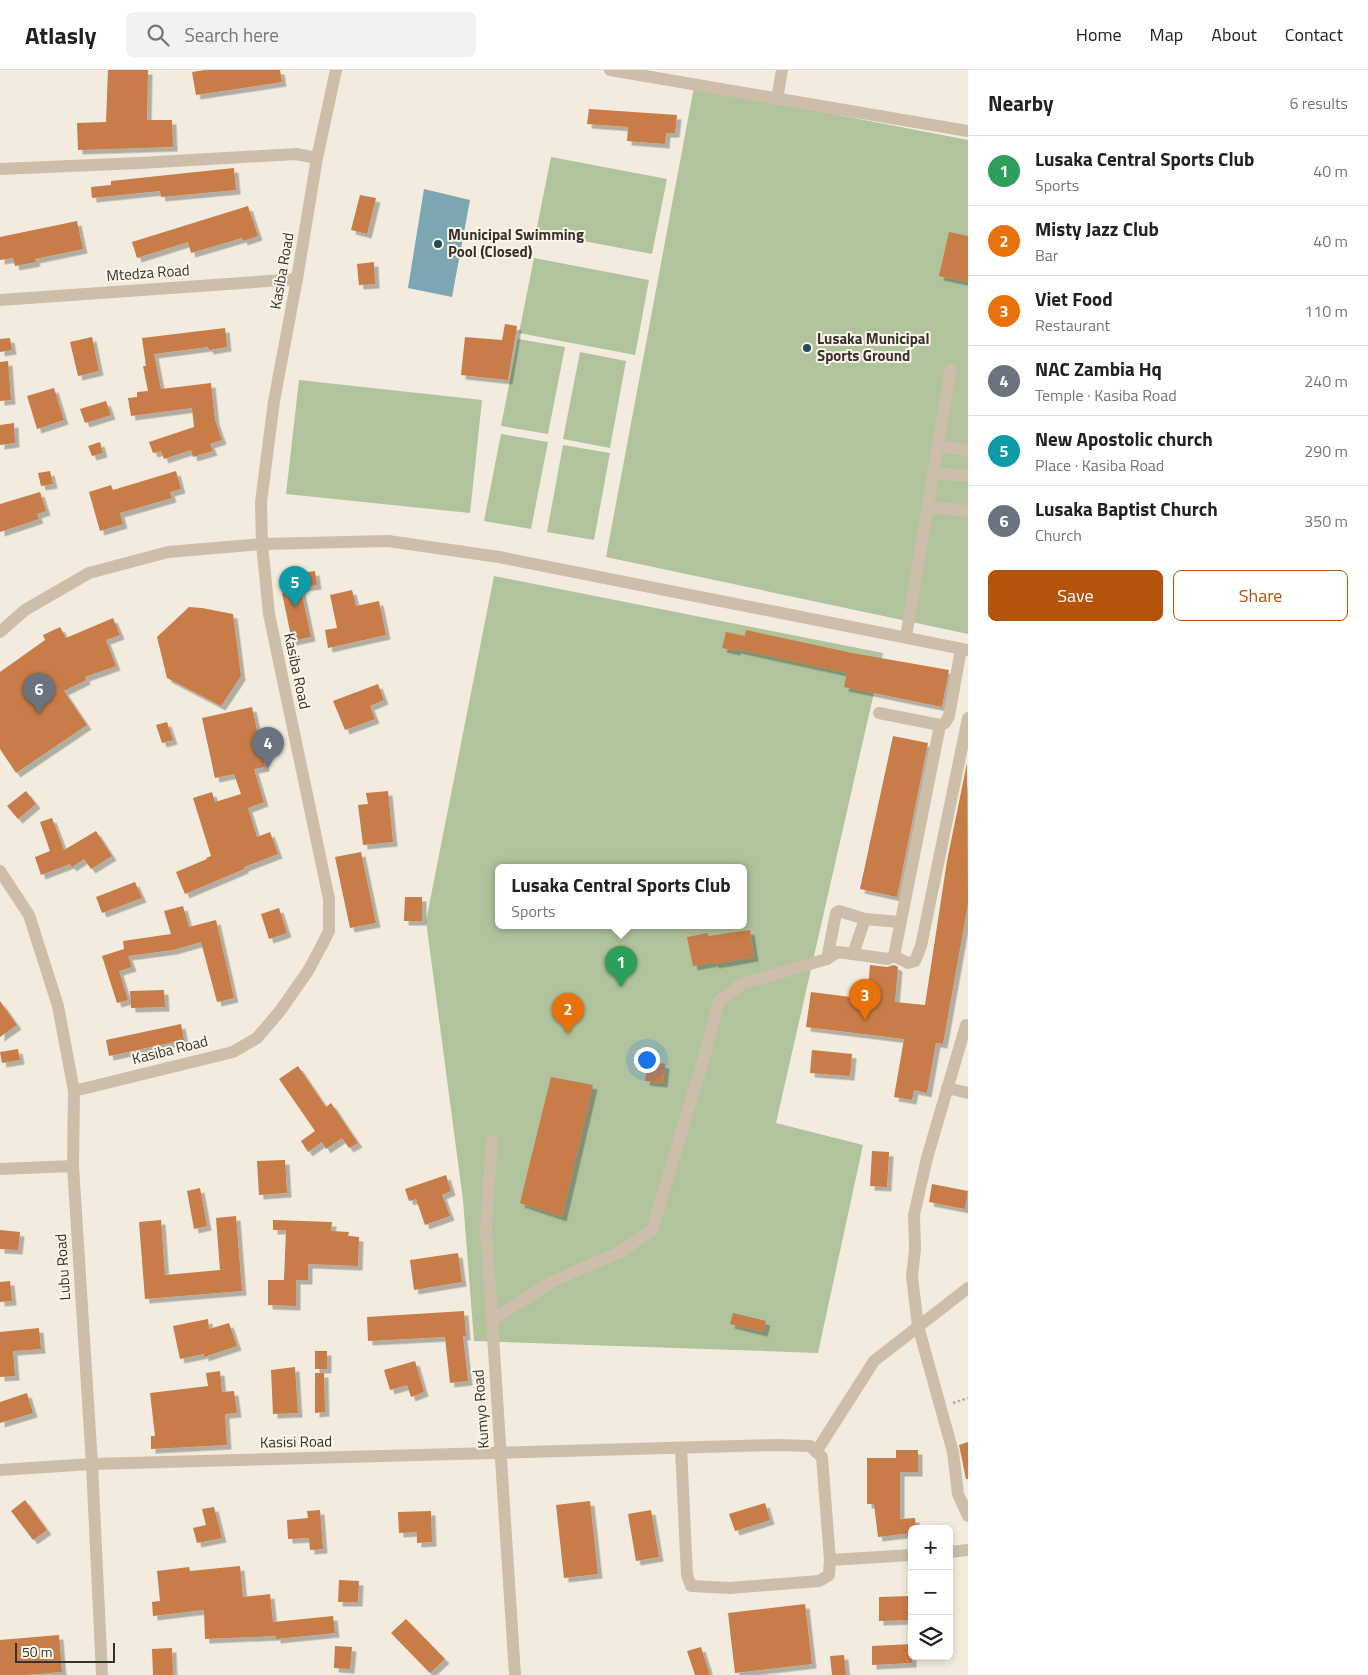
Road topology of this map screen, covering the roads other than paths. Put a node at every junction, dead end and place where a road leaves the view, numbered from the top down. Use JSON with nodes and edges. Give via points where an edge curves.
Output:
{"nodes":[{"id":1,"x":336,"y":70,"type":"edge"},
{"id":2,"x":610,"y":70,"type":"edge"},
{"id":3,"x":782,"y":70,"type":"edge"},
{"id":4,"x":776,"y":99,"type":"junction"},
{"id":5,"x":968,"y":131,"type":"edge"},
{"id":6,"x":317,"y":158,"type":"junction"},
{"id":7,"x":0,"y":169,"type":"edge"},
{"id":8,"x":297,"y":279,"type":"junction"},
{"id":9,"x":0,"y":300,"type":"edge"},
{"id":10,"x":951,"y":368,"type":"dead end"},
{"id":11,"x":938,"y":446,"type":"junction"},
{"id":12,"x":968,"y":450,"type":"edge"},
{"id":13,"x":934,"y":473,"type":"junction"},
{"id":14,"x":968,"y":476,"type":"edge"},
{"id":15,"x":928,"y":506,"type":"junction"},
{"id":16,"x":968,"y":512,"type":"edge"},
{"id":17,"x":262,"y":544,"type":"junction"},
{"id":18,"x":0,"y":632,"type":"edge"},
{"id":19,"x":906,"y":637,"type":"junction"},
{"id":20,"x":964,"y":650,"type":"edge"},
{"id":21,"x":880,"y":713,"type":"dead end"},
{"id":22,"x":968,"y":718,"type":"edge"},
{"id":23,"x":940,"y":726,"type":"junction"},
{"id":24,"x":0,"y":871,"type":"edge"},
{"id":25,"x":865,"y":919,"type":"junction"},
{"id":26,"x":900,"y":922,"type":"junction"},
{"id":27,"x":853,"y":954,"type":"junction"},
{"id":28,"x":894,"y":956,"type":"junction"},
{"id":29,"x":827,"y":959,"type":"junction"},
{"id":30,"x":967,"y":1021,"type":"edge"},
{"id":31,"x":947,"y":1088,"type":"junction"},
{"id":32,"x":74,"y":1091,"type":"junction"},
{"id":33,"x":968,"y":1093,"type":"edge"},
{"id":34,"x":492,"y":1141,"type":"dead end"},
{"id":35,"x":73,"y":1166,"type":"junction"},
{"id":36,"x":0,"y":1169,"type":"edge"},
{"id":37,"x":968,"y":1288,"type":"edge"},
{"id":38,"x":492,"y":1320,"type":"junction"},
{"id":39,"x":918,"y":1326,"type":"junction"},
{"id":40,"x":681,"y":1448,"type":"junction"},
{"id":41,"x":816,"y":1452,"type":"junction"},
{"id":42,"x":500,"y":1453,"type":"junction"},
{"id":43,"x":92,"y":1464,"type":"junction"},
{"id":44,"x":0,"y":1470,"type":"edge"},
{"id":45,"x":968,"y":1516,"type":"edge"},
{"id":46,"x":968,"y":1550,"type":"edge"},
{"id":47,"x":953,"y":1552,"type":"edge"},
{"id":48,"x":908,"y":1555,"type":"edge"},
{"id":49,"x":830,"y":1560,"type":"junction"},
{"id":50,"x":102,"y":1675,"type":"edge"},
{"id":51,"x":515,"y":1675,"type":"edge"}],
"edges":[{"from":1,"to":6,"type":"street","name":"Kasiba Road"},
{"from":2,"to":4,"type":"street"},
{"from":3,"to":4,"type":"street"},
{"from":4,"to":5,"type":"street"},
{"from":6,"to":7,"type":"street","via":[[296,154]]},
{"from":6,"to":8,"type":"street","name":"Kasiba Road"},
{"from":8,"to":9,"type":"street","name":"Mtedza Road"},
{"from":8,"to":17,"type":"street","name":"Kasiba Road","via":[[267,451],[261,502]]},
{"from":10,"to":11,"type":"street"},
{"from":11,"to":12,"type":"street"},
{"from":11,"to":13,"type":"street"},
{"from":13,"to":14,"type":"street"},
{"from":13,"to":15,"type":"street"},
{"from":15,"to":16,"type":"street"},
{"from":15,"to":19,"type":"street"},
{"from":17,"to":18,"type":"street","via":[[168,552],[89,573],[25,610]]},
{"from":17,"to":19,"type":"street","via":[[388,541],[416,545],[499,557]]},
{"from":17,"to":32,"type":"street","name":"Kasiba Road","via":[[269,614],[329,899],[329,930],[308,971],[257,1038],[233,1052]]},
{"from":19,"to":20,"type":"street"},
{"from":20,"to":23,"type":"street","via":[[949,716]]},
{"from":21,"to":23,"type":"street"},
{"from":22,"to":28,"type":"street","via":[[921,946],[915,961],[908,963]]},
{"from":23,"to":26,"type":"street"},
{"from":24,"to":32,"type":"street","name":"Lubu Road","via":[[29,915],[58,1006]]},
{"from":25,"to":26,"type":"street"},
{"from":25,"to":27,"type":"street"},
{"from":25,"to":29,"type":"street","via":[[839,911],[836,913]]},
{"from":26,"to":28,"type":"street"},
{"from":27,"to":28,"type":"street","via":[[888,959]]},
{"from":27,"to":29,"type":"street","via":[[838,952]]},
{"from":29,"to":38,"type":"street","via":[[742,984],[719,1001],[652,1230],[620,1252],[553,1281]]},
{"from":30,"to":31,"type":"street"},
{"from":31,"to":33,"type":"street"},
{"from":31,"to":39,"type":"street","via":[[914,1215],[912,1277]]},
{"from":32,"to":35,"type":"street","name":"Lubu Road"},
{"from":34,"to":38,"type":"street","name":"Kumyo Road","via":[[486,1228]]},
{"from":35,"to":36,"type":"street"},
{"from":35,"to":43,"type":"street","name":"Lubu Road"},
{"from":37,"to":39,"type":"street"},
{"from":38,"to":42,"type":"street","name":"Kumyo Road"},
{"from":39,"to":41,"type":"street","via":[[874,1361]]},
{"from":39,"to":45,"type":"street","via":[[953,1452],[958,1494]]},
{"from":40,"to":41,"type":"street","name":"Kasisi Road","via":[[810,1446]]},
{"from":40,"to":42,"type":"street","name":"Kasisi Road"},
{"from":40,"to":49,"type":"street","via":[[687,1575],[691,1586],[730,1588],[820,1582],[829,1575]]},
{"from":41,"to":49,"type":"street","via":[[822,1457]]},
{"from":42,"to":43,"type":"street","name":"Kasisi Road"},
{"from":42,"to":51,"type":"street","name":"Kumyo Road"},
{"from":43,"to":44,"type":"street","name":"Kasisi Road"},
{"from":43,"to":50,"type":"street","name":"Lubu Road"},
{"from":46,"to":47,"type":"street"},
{"from":48,"to":49,"type":"street"}]}
